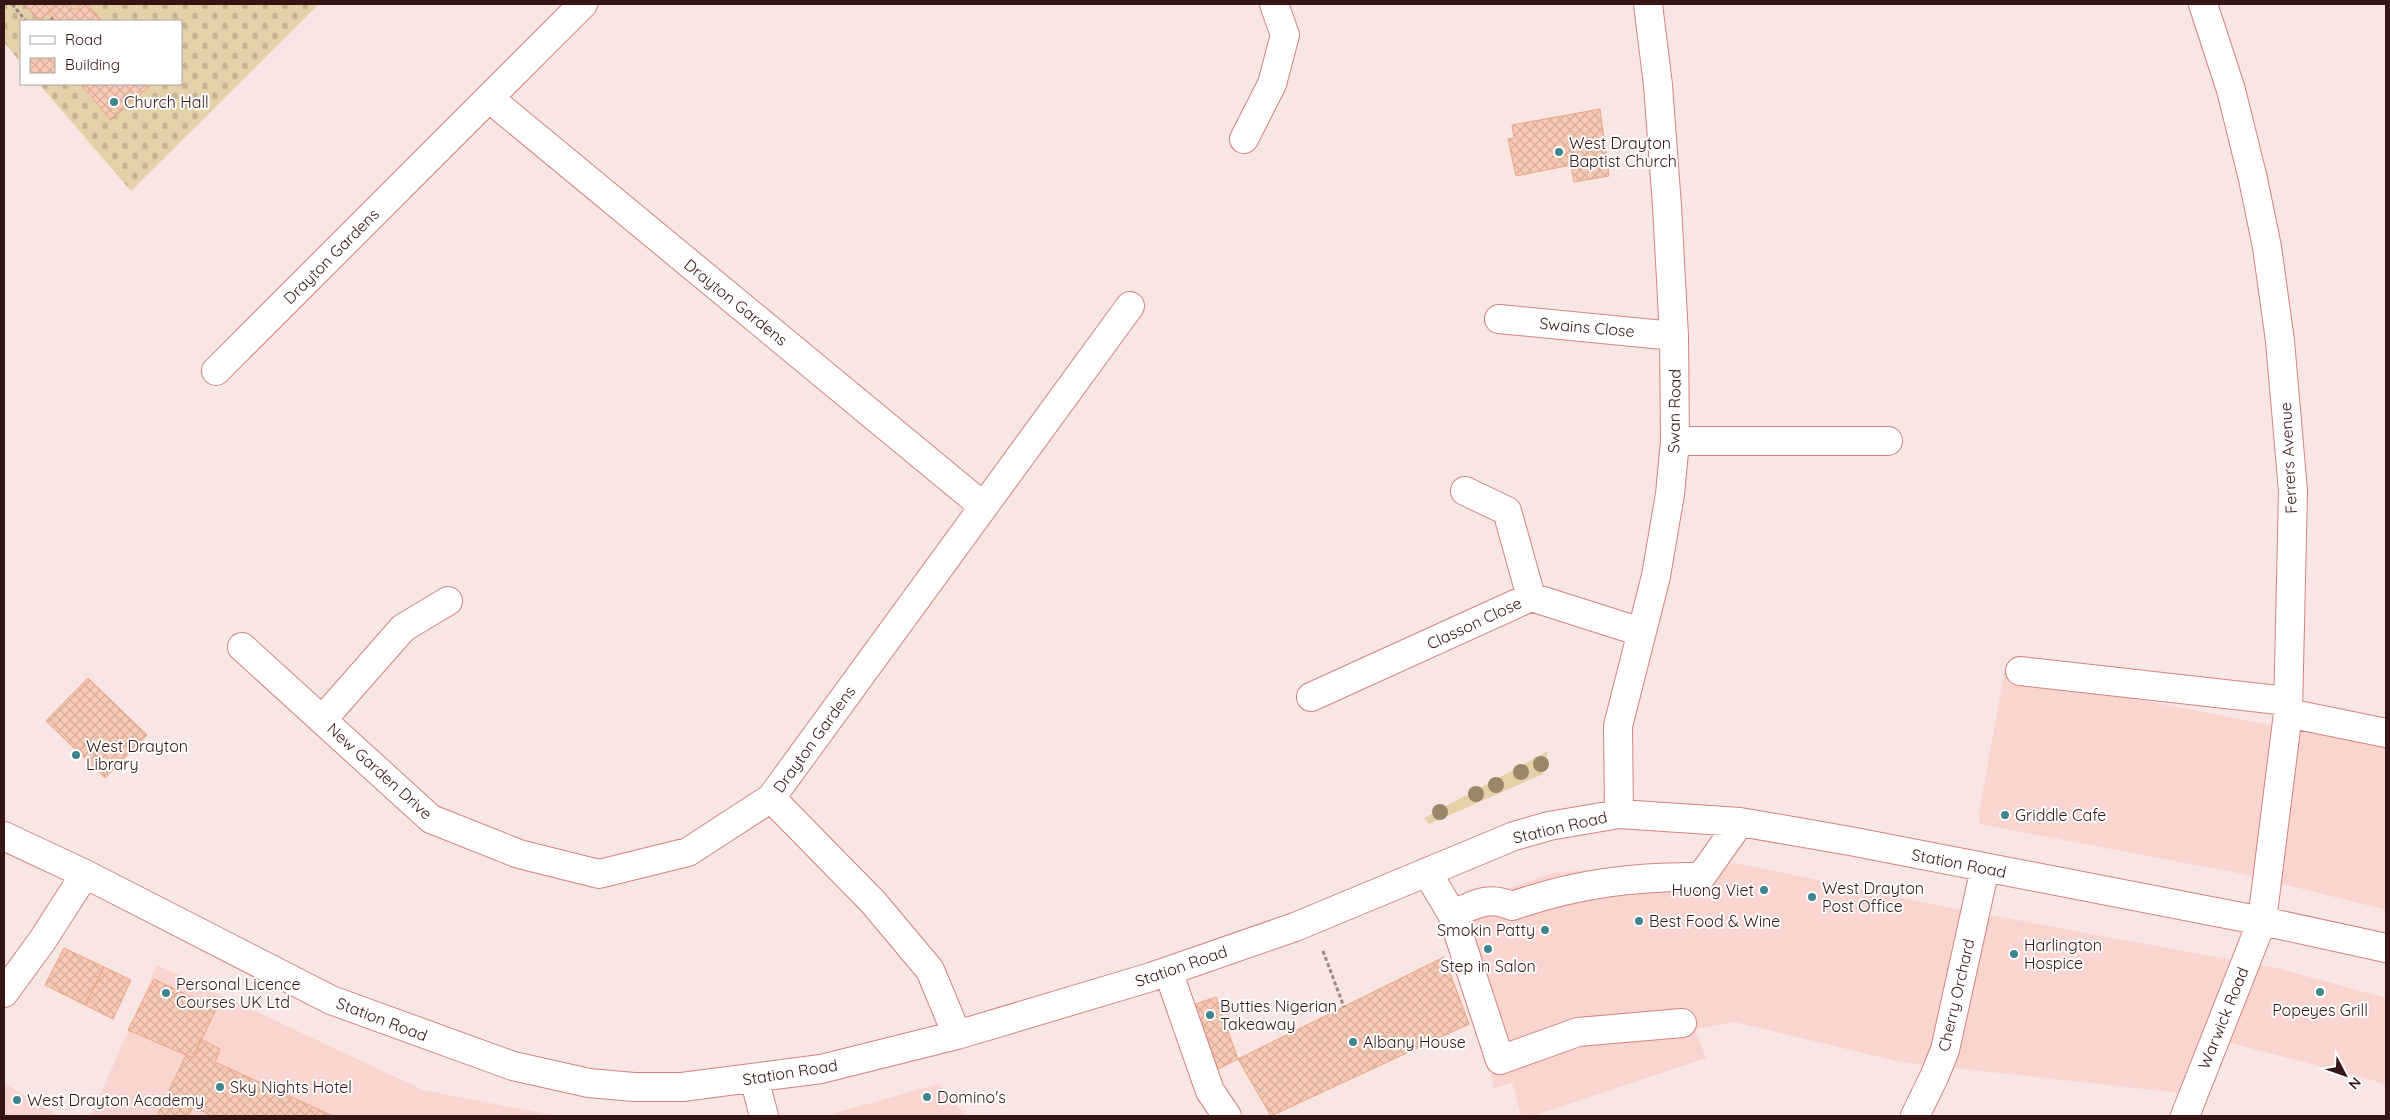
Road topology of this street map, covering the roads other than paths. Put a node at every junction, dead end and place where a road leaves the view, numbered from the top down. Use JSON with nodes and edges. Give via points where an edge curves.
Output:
{"nodes":[{"id":1,"x":583,"y":4,"type":"edge"},
{"id":2,"x":1274,"y":4,"type":"edge"},
{"id":3,"x":1648,"y":4,"type":"edge"},
{"id":4,"x":2203,"y":4,"type":"edge"},
{"id":5,"x":489,"y":98,"type":"junction"},
{"id":6,"x":1244,"y":139,"type":"dead end"},
{"id":7,"x":1130,"y":306,"type":"dead end"},
{"id":8,"x":1499,"y":319,"type":"dead end"},
{"id":9,"x":1674,"y":336,"type":"junction"},
{"id":10,"x":216,"y":371,"type":"dead end"},
{"id":11,"x":1675,"y":441,"type":"junction"},
{"id":12,"x":1888,"y":441,"type":"dead end"},
{"id":13,"x":1465,"y":490,"type":"dead end"},
{"id":14,"x":984,"y":506,"type":"junction"},
{"id":15,"x":1531,"y":597,"type":"junction"},
{"id":16,"x":448,"y":601,"type":"dead end"},
{"id":17,"x":1641,"y":632,"type":"junction"},
{"id":18,"x":242,"y":647,"type":"dead end"},
{"id":19,"x":2020,"y":671,"type":"dead end"},
{"id":20,"x":1311,"y":697,"type":"dead end"},
{"id":21,"x":2288,"y":707,"type":"junction"},
{"id":22,"x":323,"y":719,"type":"junction"},
{"id":23,"x":2386,"y":733,"type":"edge"},
{"id":24,"x":771,"y":798,"type":"junction"},
{"id":25,"x":1619,"y":814,"type":"junction"},
{"id":26,"x":1740,"y":822,"type":"junction"},
{"id":27,"x":4,"y":836,"type":"edge"},
{"id":28,"x":1985,"y":868,"type":"junction"},
{"id":29,"x":1427,"y":872,"type":"junction"},
{"id":30,"x":84,"y":874,"type":"junction"},
{"id":31,"x":1452,"y":914,"type":"junction"},
{"id":32,"x":2262,"y":921,"type":"junction"},
{"id":33,"x":2386,"y":948,"type":"edge"},
{"id":34,"x":1168,"y":970,"type":"junction"},
{"id":35,"x":4,"y":993,"type":"edge"},
{"id":36,"x":1682,"y":1023,"type":"dead end"},
{"id":37,"x":957,"y":1035,"type":"junction"},
{"id":38,"x":754,"y":1078,"type":"junction"},
{"id":39,"x":764,"y":1116,"type":"edge"},
{"id":40,"x":1227,"y":1116,"type":"edge"},
{"id":41,"x":1914,"y":1116,"type":"edge"},
{"id":42,"x":2185,"y":1116,"type":"edge"}],
"edges":[{"from":1,"to":5,"type":"street","name":"Drayton Gardens"},
{"from":2,"to":6,"type":"street","via":[[1285,35],[1272,84]]},
{"from":3,"to":9,"type":"street","name":"Swan Road","via":[[1659,104]]},
{"from":4,"to":21,"type":"street","name":"Ferrers Avenue","via":[[2231,90],[2253,179],[2267,247],[2280,341],[2293,491]]},
{"from":5,"to":10,"type":"street","name":"Drayton Gardens"},
{"from":5,"to":14,"type":"street","name":"Drayton Gardens"},
{"from":7,"to":14,"type":"street","name":"Drayton Gardens"},
{"from":8,"to":9,"type":"street","name":"Swains Close"},
{"from":9,"to":11,"type":"street","name":"Swan Road"},
{"from":11,"to":12,"type":"street"},
{"from":11,"to":17,"type":"street","name":"Swan Road","via":[[1664,533]]},
{"from":13,"to":15,"type":"street","via":[[1507,511]]},
{"from":14,"to":24,"type":"street","name":"Drayton Gardens"},
{"from":15,"to":17,"type":"street","name":"Classon Close"},
{"from":15,"to":20,"type":"street","name":"Classon Close"},
{"from":16,"to":22,"type":"street","name":"New Garden Drive","via":[[403,628]]},
{"from":17,"to":25,"type":"street","name":"Swan Road","via":[[1618,726]]},
{"from":18,"to":22,"type":"street","name":"New Garden Drive"},
{"from":19,"to":21,"type":"street"},
{"from":21,"to":23,"type":"street"},
{"from":21,"to":32,"type":"street","name":"Ferrers Avenue"},
{"from":22,"to":24,"type":"street","name":"New Garden Drive","via":[[431,819],[519,854],[599,874],[688,852]]},
{"from":24,"to":37,"type":"street","name":"Drayton Gardens","via":[[873,902],[930,970]]},
{"from":25,"to":26,"type":"street","name":"Station Road"},
{"from":25,"to":29,"type":"street","name":"Station Road","via":[[1549,826],[1514,836]]},
{"from":26,"to":28,"type":"street","name":"Station Road"},
{"from":26,"to":31,"type":"street","via":[[1701,877],[1591,884],[1545,894],[1512,906],[1498,900],[1484,901]]},
{"from":27,"to":30,"type":"street","name":"Station Road"},
{"from":28,"to":32,"type":"street","name":"Station Road"},
{"from":28,"to":41,"type":"street","name":"Cherry Orchard","via":[[1945,1050]]},
{"from":29,"to":31,"type":"street"},
{"from":29,"to":34,"type":"street","name":"Station Road","via":[[1312,920]]},
{"from":30,"to":35,"type":"street","via":[[42,941]]},
{"from":30,"to":38,"type":"street","name":"Station Road","via":[[331,1000],[513,1066],[589,1083],[634,1087],[682,1087]]},
{"from":31,"to":36,"type":"street","via":[[1500,1060],[1578,1032]]},
{"from":32,"to":33,"type":"street","name":"Station Road"},
{"from":32,"to":42,"type":"street","name":"Warwick Road"},
{"from":34,"to":37,"type":"street","name":"Station Road"},
{"from":34,"to":40,"type":"street","via":[[1210,1091]]},
{"from":37,"to":38,"type":"street","name":"Station Road","via":[[821,1069]]},
{"from":38,"to":39,"type":"street"}]}
